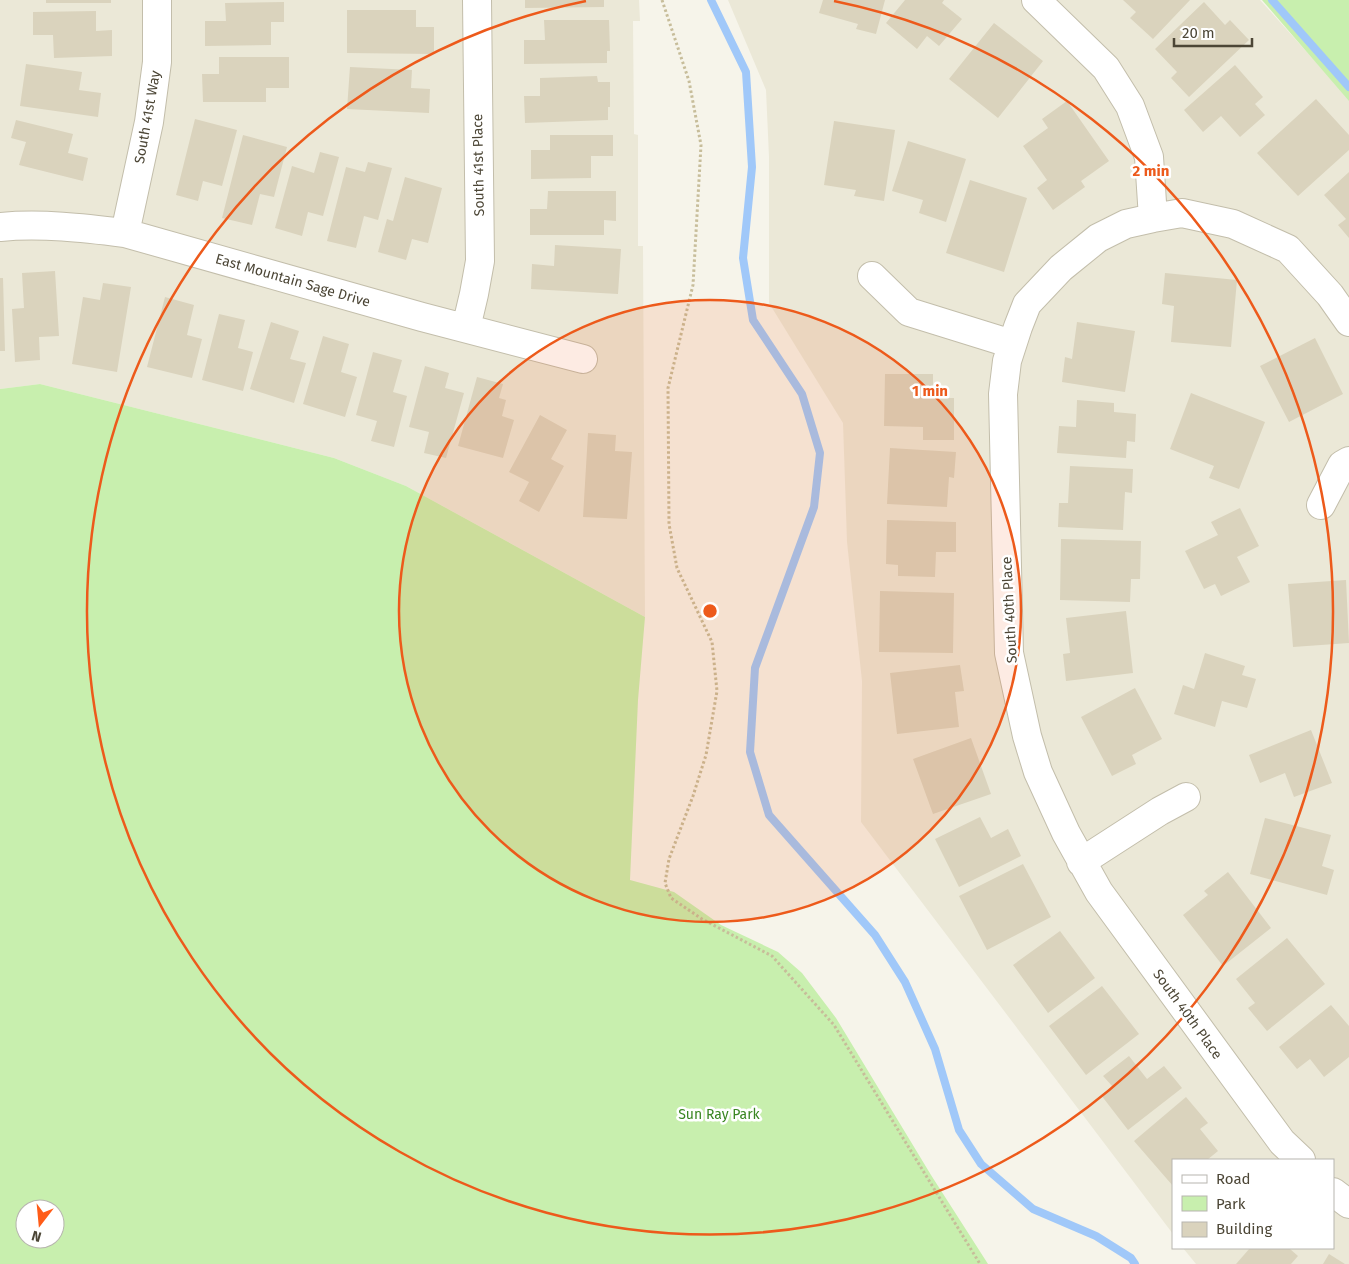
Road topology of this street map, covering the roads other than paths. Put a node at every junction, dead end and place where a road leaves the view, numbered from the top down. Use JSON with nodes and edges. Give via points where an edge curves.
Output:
{"nodes":[{"id":1,"x":157,"y":0,"type":"edge"},
{"id":2,"x":477,"y":0,"type":"edge"},
{"id":3,"x":1036,"y":0,"type":"edge"},
{"id":4,"x":1153,"y":218,"type":"junction"},
{"id":5,"x":0,"y":227,"type":"edge"},
{"id":6,"x":125,"y":233,"type":"junction"},
{"id":7,"x":872,"y":276,"type":"dead end"},
{"id":8,"x":1349,"y":322,"type":"edge"},
{"id":9,"x":466,"y":328,"type":"junction"},
{"id":10,"x":1012,"y":344,"type":"junction"},
{"id":11,"x":583,"y":359,"type":"dead end"},
{"id":12,"x":1349,"y":461,"type":"edge"},
{"id":13,"x":1320,"y":505,"type":"dead end"},
{"id":14,"x":1186,"y":796,"type":"dead end"},
{"id":15,"x":1082,"y":862,"type":"junction"},
{"id":16,"x":1300,"y":1159,"type":"edge"},
{"id":17,"x":1334,"y":1193,"type":"edge"},
{"id":18,"x":1349,"y":1204,"type":"edge"}],
"edges":[{"from":1,"to":6,"type":"street","name":"South 41st Way","via":[[157,62],[149,122]]},
{"from":2,"to":9,"type":"street","name":"South 41st Place","via":[[480,260]]},
{"from":3,"to":4,"type":"street","via":[[1106,68],[1130,106],[1149,157]]},
{"from":4,"to":8,"type":"street","name":"South 40th Place","via":[[1182,212],[1234,224],[1288,249],[1330,295]]},
{"from":4,"to":10,"type":"street","name":"South 40th Place","via":[[1126,224],[1098,238],[1061,268],[1027,304]]},
{"from":5,"to":6,"type":"street","name":"East Mountain Sage Drive","via":[[79,228]]},
{"from":6,"to":9,"type":"street","name":"East Mountain Sage Drive"},
{"from":7,"to":10,"type":"street","via":[[909,312]]},
{"from":9,"to":11,"type":"street","name":"East Mountain Sage Drive"},
{"from":10,"to":15,"type":"street","name":"South 40th Place","via":[[1003,394],[1008,654],[1038,772]]},
{"from":12,"to":13,"type":"street","via":[[1342,465]]},
{"from":14,"to":15,"type":"street"},
{"from":15,"to":16,"type":"street","name":"South 40th Place","via":[[1099,892],[1282,1142]]},
{"from":17,"to":18,"type":"street"}]}
